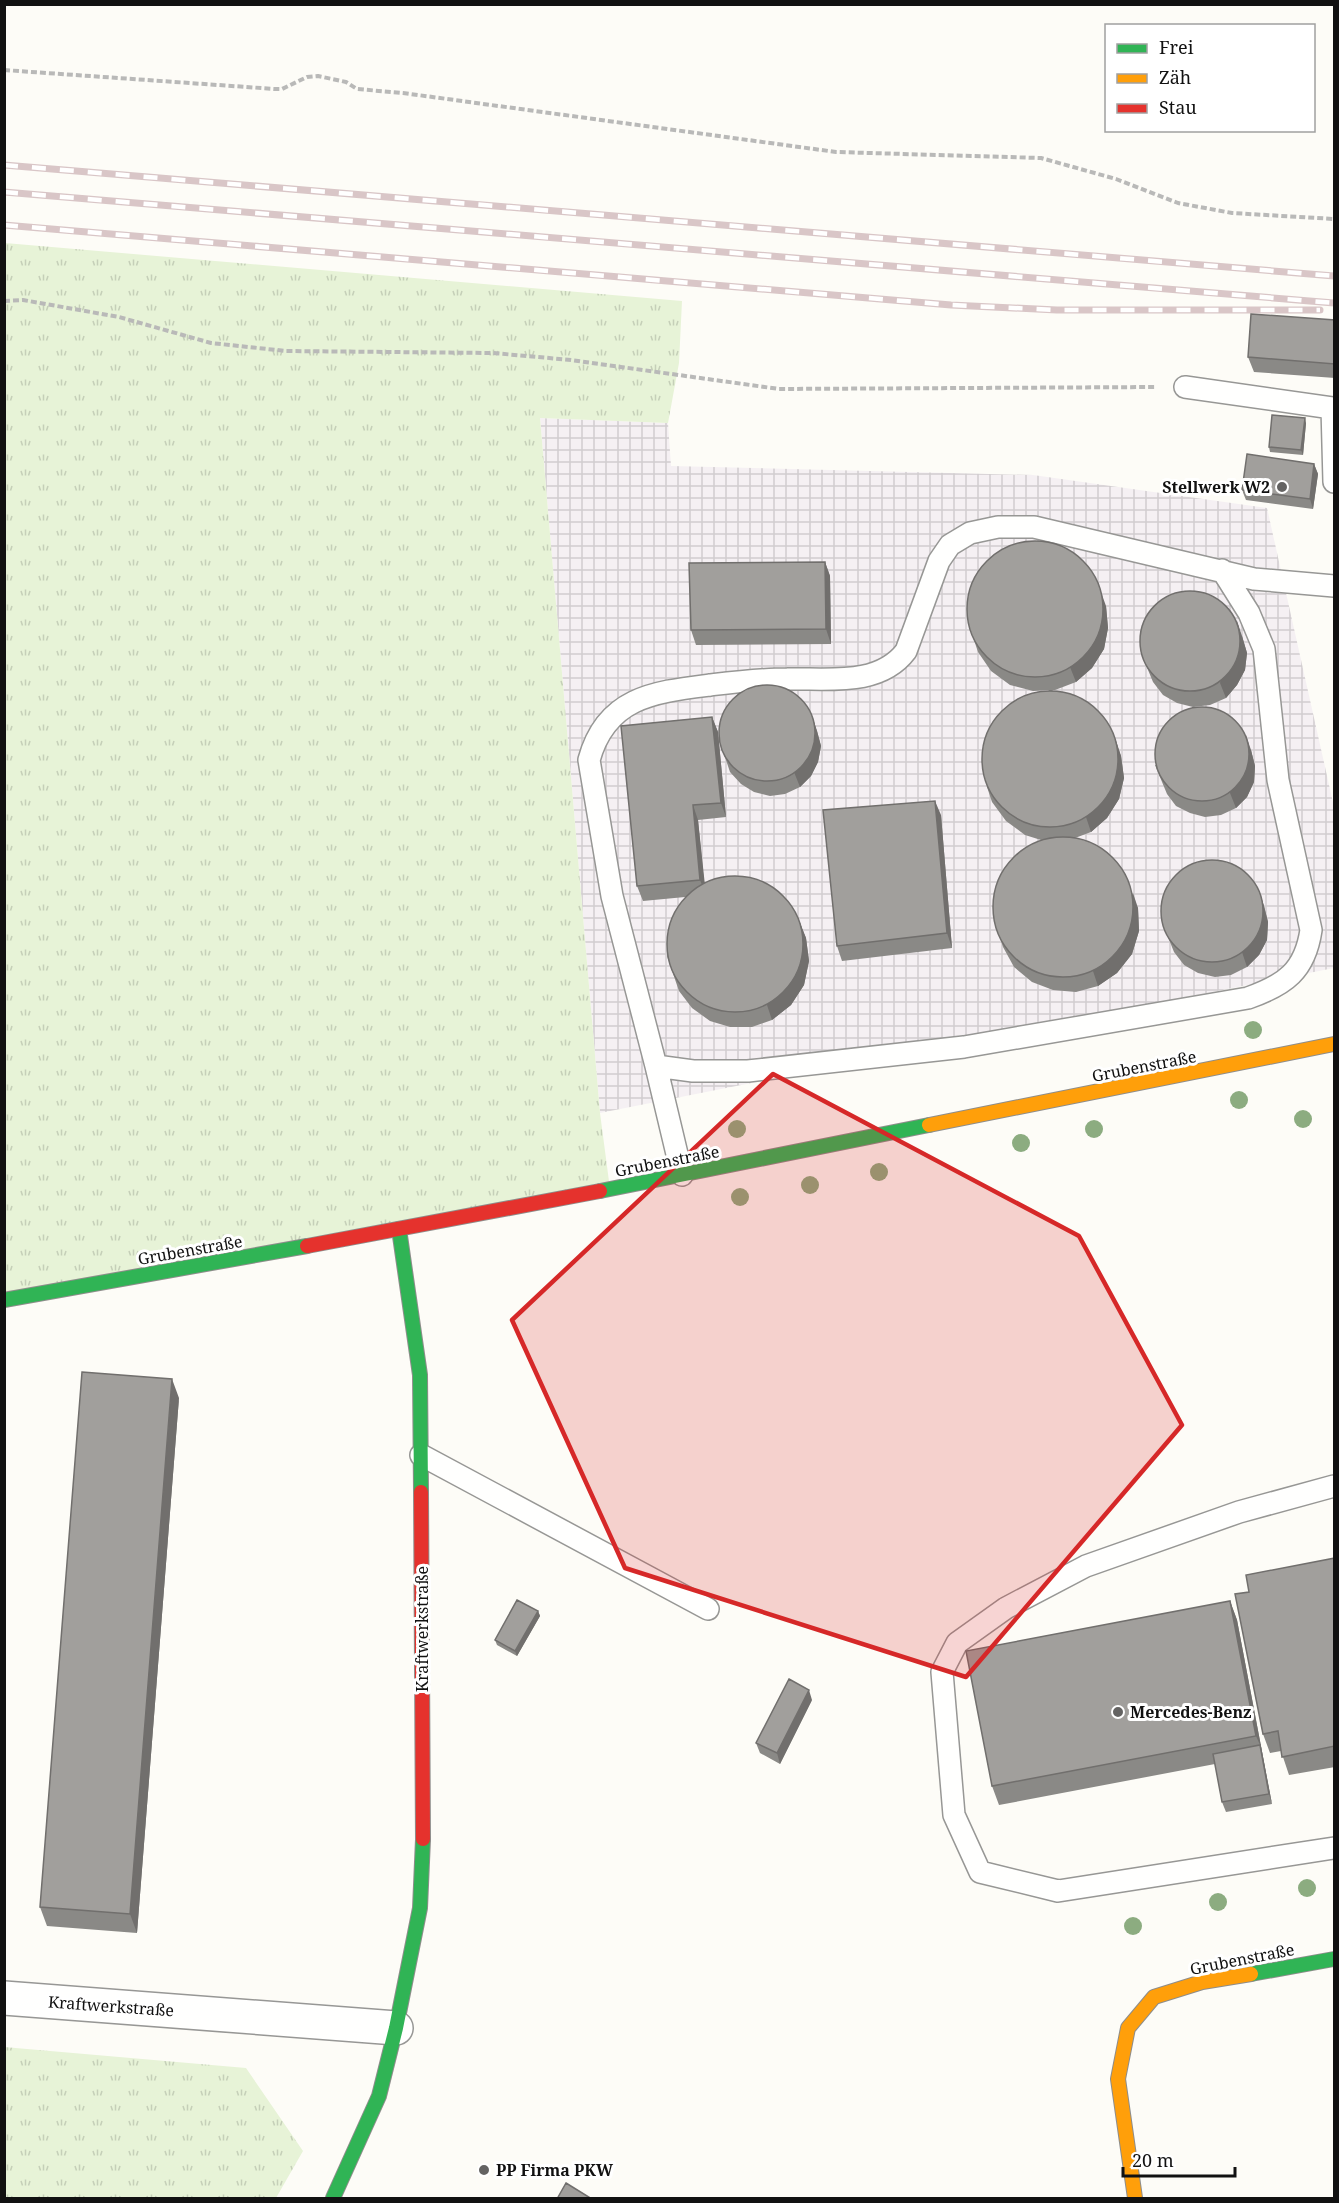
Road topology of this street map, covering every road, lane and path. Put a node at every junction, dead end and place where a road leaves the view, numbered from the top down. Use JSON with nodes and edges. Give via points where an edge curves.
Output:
{"nodes":[{"id":1,"x":4,"y":70,"type":"edge"},
{"id":2,"x":1335,"y":219,"type":"edge"},
{"id":3,"x":4,"y":300,"type":"edge"},
{"id":4,"x":1185,"y":387,"type":"joint"},
{"id":5,"x":1335,"y":482,"type":"edge"},
{"id":6,"x":1222,"y":570,"type":"junction"},
{"id":7,"x":1335,"y":586,"type":"edge"},
{"id":8,"x":1335,"y":1044,"type":"edge"},
{"id":9,"x":656,"y":1066,"type":"junction"},
{"id":10,"x":682,"y":1175,"type":"junction"},
{"id":11,"x":399,"y":1229,"type":"junction"},
{"id":12,"x":4,"y":1300,"type":"edge"},
{"id":13,"x":421,"y":1455,"type":"junction"},
{"id":14,"x":1335,"y":1486,"type":"edge"},
{"id":15,"x":708,"y":1609,"type":"dead end"},
{"id":16,"x":1335,"y":1848,"type":"edge"},
{"id":17,"x":1335,"y":1959,"type":"edge"},
{"id":18,"x":4,"y":1998,"type":"edge"},
{"id":19,"x":396,"y":2028,"type":"junction"},
{"id":20,"x":333,"y":2199,"type":"edge"},
{"id":21,"x":1135,"y":2199,"type":"edge"}],
"edges":[{"from":1,"to":2,"type":"path","via":[[275,89],[318,76],[346,82],[357,89],[836,152],[1041,158],[1116,179],[1178,204],[1232,213]]},
{"from":3,"to":4,"type":"path","via":[[119,317],[211,343],[286,351],[493,353],[779,389]]},
{"from":4,"to":5,"type":"lane","via":[[1332,408]]},
{"from":6,"to":7,"type":"lane","via":[[1254,579]]},
{"from":6,"to":9,"type":"lane","via":[[1034,527],[998,527],[970,533],[950,545],[939,561],[906,651],[883,672],[852,678],[766,679],[661,691],[629,703],[594,742],[589,760],[612,896]]},
{"from":6,"to":9,"type":"lane","via":[[1250,613],[1264,649],[1278,780],[1311,930],[1308,947],[1288,979],[1248,998],[964,1047],[748,1071]]},
{"from":8,"to":10,"type":"street","name":"Grubenstraße"},
{"from":9,"to":10,"type":"lane"},
{"from":10,"to":11,"type":"street","name":"Grubenstraße"},
{"from":11,"to":12,"type":"street","name":"Grubenstraße"},
{"from":11,"to":13,"type":"street","name":"Kraftwerkstraße","via":[[420,1375]]},
{"from":13,"to":15,"type":"lane"},
{"from":13,"to":19,"type":"street","name":"Kraftwerkstraße","via":[[421,1896]]},
{"from":14,"to":16,"type":"lane","via":[[1239,1512],[1086,1566],[1006,1608],[957,1643],[942,1672],[954,1815],[980,1872],[1058,1891]]},
{"from":17,"to":21,"type":"street","name":"Grubenstraße","via":[[1202,1982],[1154,1997],[1128,2028],[1118,2079]]},
{"from":18,"to":19,"type":"street","name":"Kraftwerkstraße"},
{"from":19,"to":20,"type":"street","name":"Kraftwerkstraße","via":[[378,2096]]}]}
